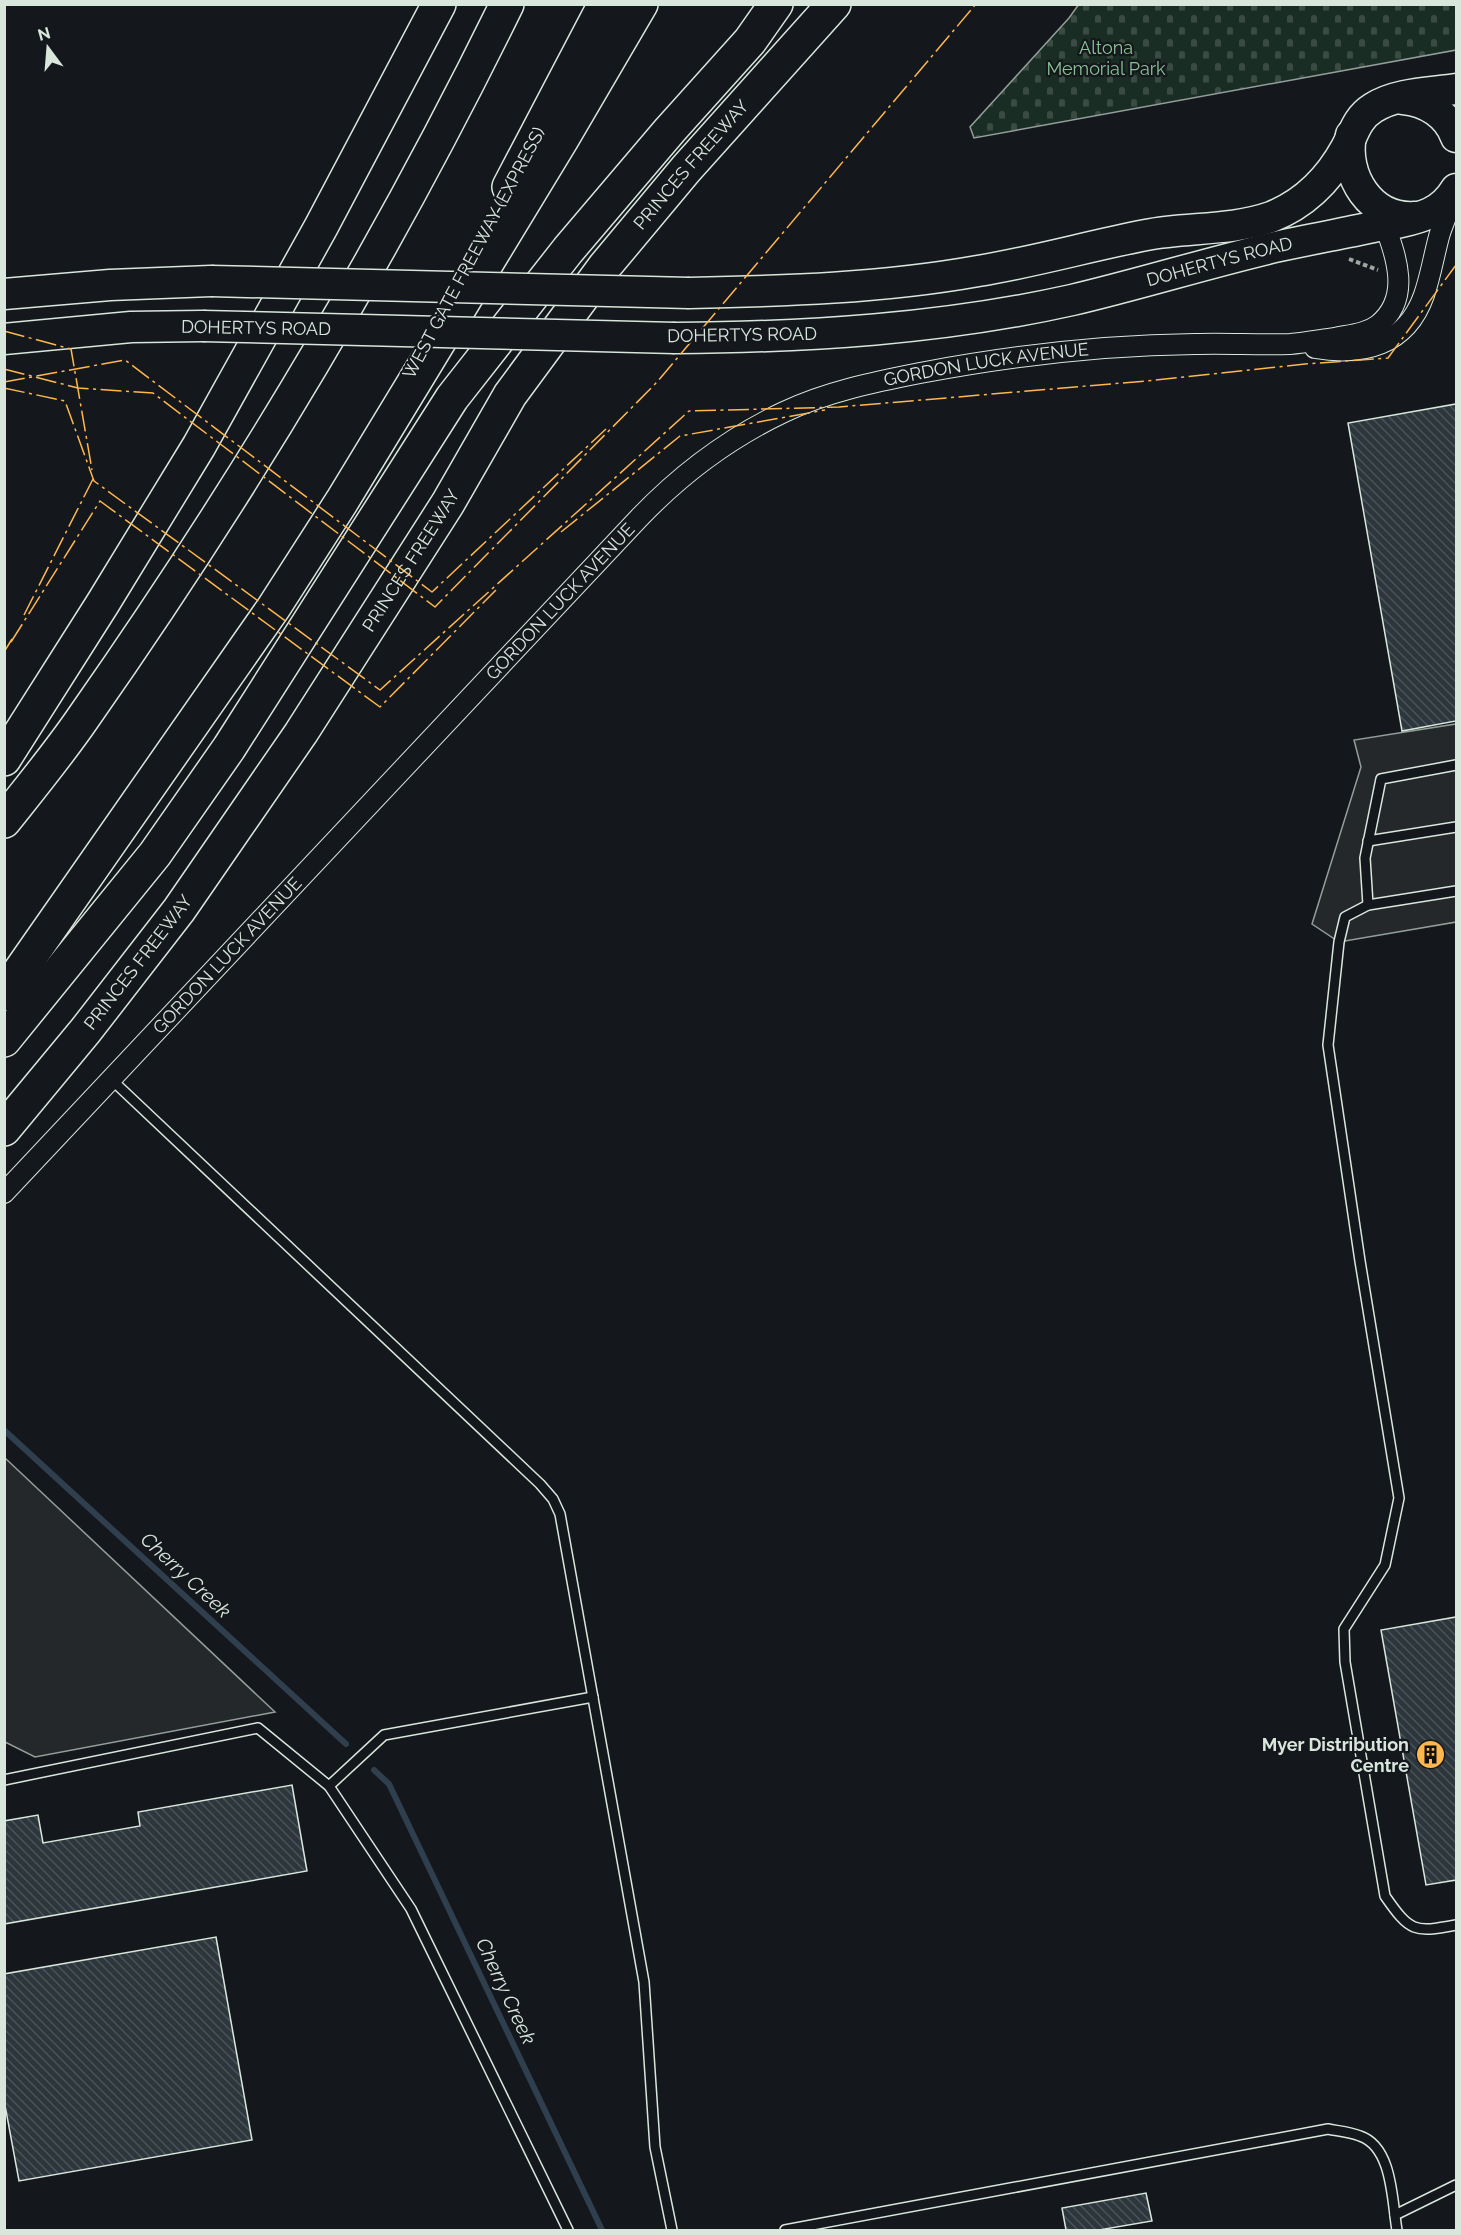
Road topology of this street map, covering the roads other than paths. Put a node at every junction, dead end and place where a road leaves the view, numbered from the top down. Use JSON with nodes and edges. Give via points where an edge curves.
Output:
{"nodes":[{"id":1,"x":439,"y":4,"type":"edge"},
{"id":2,"x":507,"y":4,"type":"edge"},
{"id":3,"x":605,"y":4,"type":"edge"},
{"id":4,"x":641,"y":4,"type":"edge"},
{"id":5,"x":776,"y":4,"type":"edge"},
{"id":6,"x":834,"y":4,"type":"edge"},
{"id":7,"x":1456,"y":89,"type":"edge"},
{"id":8,"x":1397,"y":98,"type":"junction"},
{"id":9,"x":1352,"y":133,"type":"junction"},
{"id":10,"x":1456,"y":137,"type":"edge"},
{"id":11,"x":1456,"y":190,"type":"edge"},
{"id":12,"x":1382,"y":216,"type":"junction"},
{"id":13,"x":4,"y":294,"type":"edge"},
{"id":14,"x":4,"y":339,"type":"edge"},
{"id":15,"x":1292,"y":344,"type":"junction"},
{"id":16,"x":342,"y":501,"type":"junction"},
{"id":17,"x":4,"y":759,"type":"edge"},
{"id":18,"x":1456,"y":765,"type":"edge"},
{"id":19,"x":4,"y":821,"type":"edge"},
{"id":20,"x":1456,"y":826,"type":"edge"},
{"id":21,"x":1368,"y":842,"type":"junction"},
{"id":22,"x":1456,"y":891,"type":"edge"},
{"id":23,"x":1368,"y":905,"type":"junction"},
{"id":24,"x":4,"y":994,"type":"edge"},
{"id":25,"x":4,"y":1040,"type":"edge"},
{"id":26,"x":112,"y":1080,"type":"junction"},
{"id":27,"x":4,"y":1129,"type":"edge"},
{"id":28,"x":4,"y":1193,"type":"edge"},
{"id":29,"x":593,"y":1697,"type":"junction"},
{"id":30,"x":4,"y":1780,"type":"edge"},
{"id":31,"x":329,"y":1786,"type":"junction"},
{"id":32,"x":1456,"y":1925,"type":"edge"},
{"id":33,"x":1456,"y":2185,"type":"edge"},
{"id":34,"x":1395,"y":2215,"type":"junction"},
{"id":35,"x":568,"y":2230,"type":"edge"},
{"id":36,"x":672,"y":2230,"type":"edge"},
{"id":37,"x":785,"y":2230,"type":"edge"},
{"id":38,"x":1397,"y":2230,"type":"edge"}],
"edges":[{"from":1,"to":17,"type":"highway","via":[[199,446]]},
{"from":2,"to":19,"type":"highway","via":[[445,130],[303,382],[95,701]]},
{"from":3,"to":16,"type":"highway","name":"WEST GATE FREEWAY (EXPRESS)"},
{"from":4,"to":16,"type":"highway"},
{"from":5,"to":25,"type":"highway","via":[[750,41],[568,250],[452,398],[229,748],[155,854]]},
{"from":6,"to":27,"type":"highway","name":"PRINCES FREEWAY","via":[[686,169],[598,275],[510,396],[448,503],[301,733],[179,910]]},
{"from":7,"to":8,"type":"main road","name":"DOHERTYS ROAD"},
{"from":8,"to":9,"type":"main road","name":"DOHERTYS ROAD","via":[[1368,112]]},
{"from":8,"to":10,"type":"main road","via":[[1423,103],[1452,127]]},
{"from":9,"to":12,"type":"main road","via":[[1354,176]]},
{"from":9,"to":13,"type":"main road","name":"DOHERTYS ROAD","bridge":true,"via":[[1339,160],[1315,189],[1293,206],[1257,221],[1162,232],[1020,264],[945,276],[826,288],[689,293],[211,281]]},
{"from":11,"to":12,"type":"main road","name":"DOHERTYS ROAD","via":[[1444,204],[1423,216]]},
{"from":11,"to":15,"type":"street","name":"GORDON LUCK AVENUE","via":[[1421,303],[1396,334],[1379,345],[1350,351]]},
{"from":12,"to":14,"type":"main road","name":"DOHERTYS ROAD","bridge":true,"via":[[1073,300],[984,316],[852,332],[675,338],[203,326],[131,327]]},
{"from":12,"to":15,"type":"street","name":"GORDON LUCK AVENUE","via":[[1399,281],[1398,295],[1389,313],[1375,327],[1361,333]]},
{"from":15,"to":26,"type":"street","name":"GORDON LUCK AVENUE","via":[[1149,345],[976,363],[835,393],[785,411],[734,439],[679,479],[639,518]]},
{"from":16,"to":24,"type":"highway","via":[[254,636]]},
{"from":18,"to":21,"type":"lane","via":[[1381,779]]},
{"from":20,"to":21,"type":"lane"},
{"from":21,"to":23,"type":"lane"},
{"from":22,"to":23,"type":"lane"},
{"from":23,"to":32,"type":"lane","via":[[1345,917],[1328,1045],[1399,1498],[1385,1565],[1344,1629],[1345,1662],[1385,1896],[1408,1926],[1426,1931]]},
{"from":26,"to":28,"type":"street","name":"GORDON LUCK AVENUE"},
{"from":26,"to":29,"type":"lane","via":[[553,1499],[565,1533]]},
{"from":29,"to":31,"type":"lane","via":[[384,1735]]},
{"from":29,"to":36,"type":"lane","via":[[644,1982],[655,2147]]},
{"from":30,"to":31,"type":"lane","via":[[258,1728]]},
{"from":31,"to":35,"type":"lane","via":[[411,1910]]},
{"from":33,"to":34,"type":"lane"},
{"from":34,"to":37,"type":"lane","via":[[1388,2167],[1374,2145],[1361,2136],[1328,2130]]},
{"from":34,"to":38,"type":"lane"}]}
